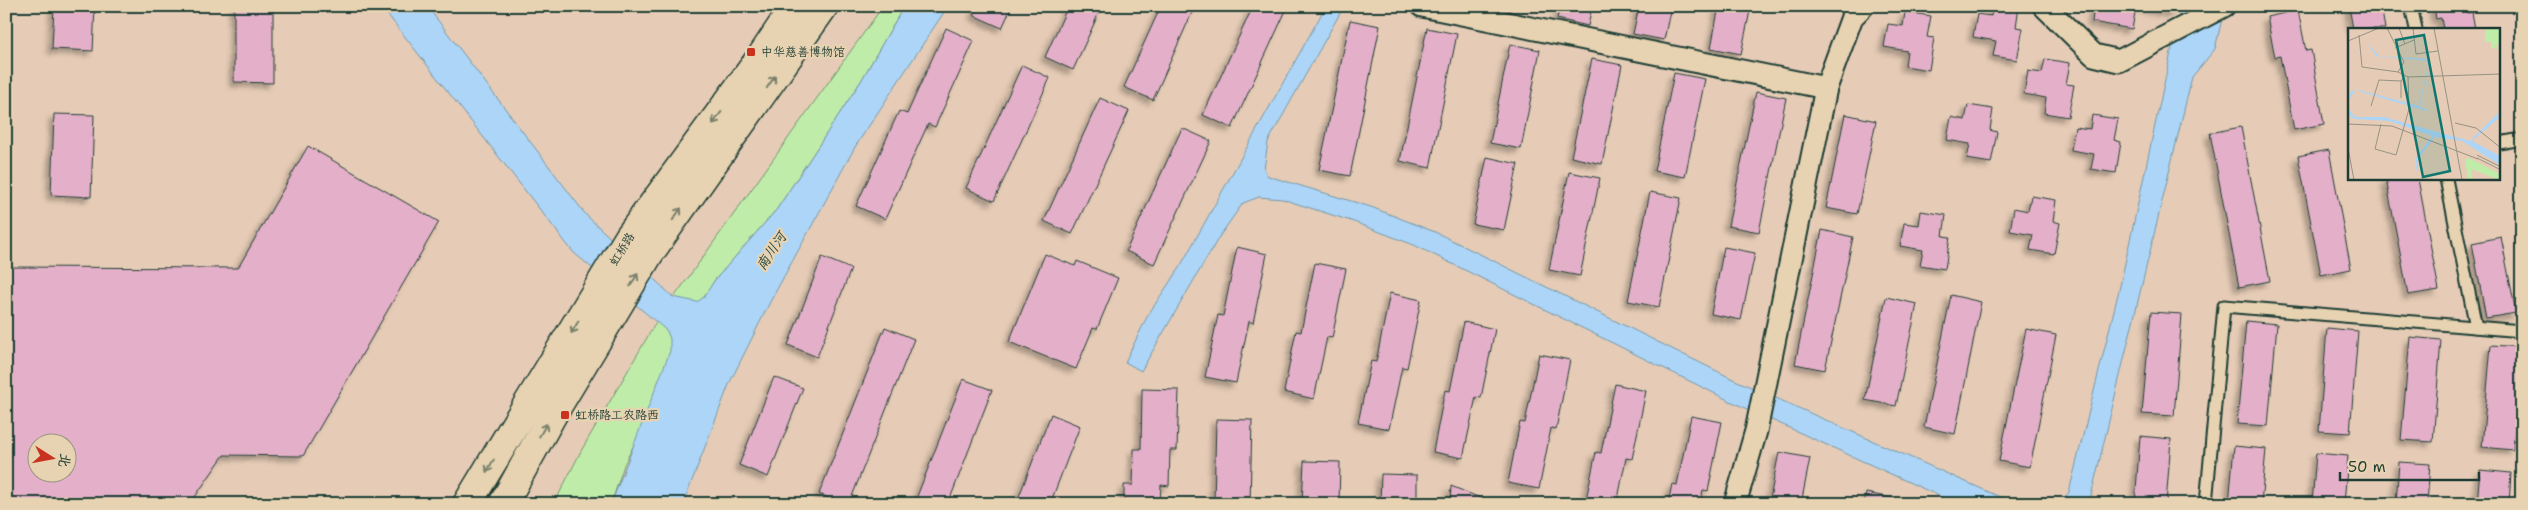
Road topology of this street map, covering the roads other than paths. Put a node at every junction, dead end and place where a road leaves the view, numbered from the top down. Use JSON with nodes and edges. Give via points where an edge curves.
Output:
{"nodes":[{"id":1,"x":795,"y":6,"type":"edge"},
{"id":2,"x":824,"y":6,"type":"edge"},
{"id":3,"x":1422,"y":6,"type":"edge"},
{"id":4,"x":2044,"y":6,"type":"edge"},
{"id":5,"x":2224,"y":6,"type":"edge"},
{"id":6,"x":2411,"y":6,"type":"edge"},
{"id":7,"x":1852,"y":10,"type":"edge"},
{"id":8,"x":2416,"y":28,"type":"edge"},
{"id":9,"x":1826,"y":88,"type":"junction"},
{"id":10,"x":2522,"y":139,"type":"edge"},
{"id":11,"x":2500,"y":143,"type":"edge"},
{"id":12,"x":2446,"y":180,"type":"edge"},
{"id":13,"x":639,"y":245,"type":"junction"},
{"id":14,"x":2476,"y":327,"type":"junction"},
{"id":15,"x":2522,"y":331,"type":"edge"},
{"id":16,"x":468,"y":504,"type":"edge"},
{"id":17,"x":503,"y":504,"type":"edge"},
{"id":18,"x":1735,"y":504,"type":"edge"},
{"id":19,"x":2206,"y":504,"type":"edge"}],
"edges":[{"from":1,"to":13,"type":"main road","name":"虹桥路","one_way":true},
{"from":13,"to":2,"type":"main road","name":"虹桥路","one_way":true},
{"from":3,"to":9,"type":"street"},
{"from":4,"to":5,"type":"street","via":[[2094,55],[2119,61]]},
{"from":6,"to":8,"type":"lane"},
{"from":7,"to":9,"type":"street"},
{"from":9,"to":18,"type":"street","via":[[1758,423]]},
{"from":10,"to":11,"type":"lane"},
{"from":12,"to":14,"type":"lane"},
{"from":13,"to":16,"type":"main road","name":"虹桥路","one_way":true,"via":[[600,286]]},
{"from":17,"to":13,"type":"main road","name":"虹桥路","one_way":true,"via":[[554,412],[619,306]]},
{"from":14,"to":15,"type":"lane"},
{"from":14,"to":19,"type":"lane","via":[[2224,306]]}]}
